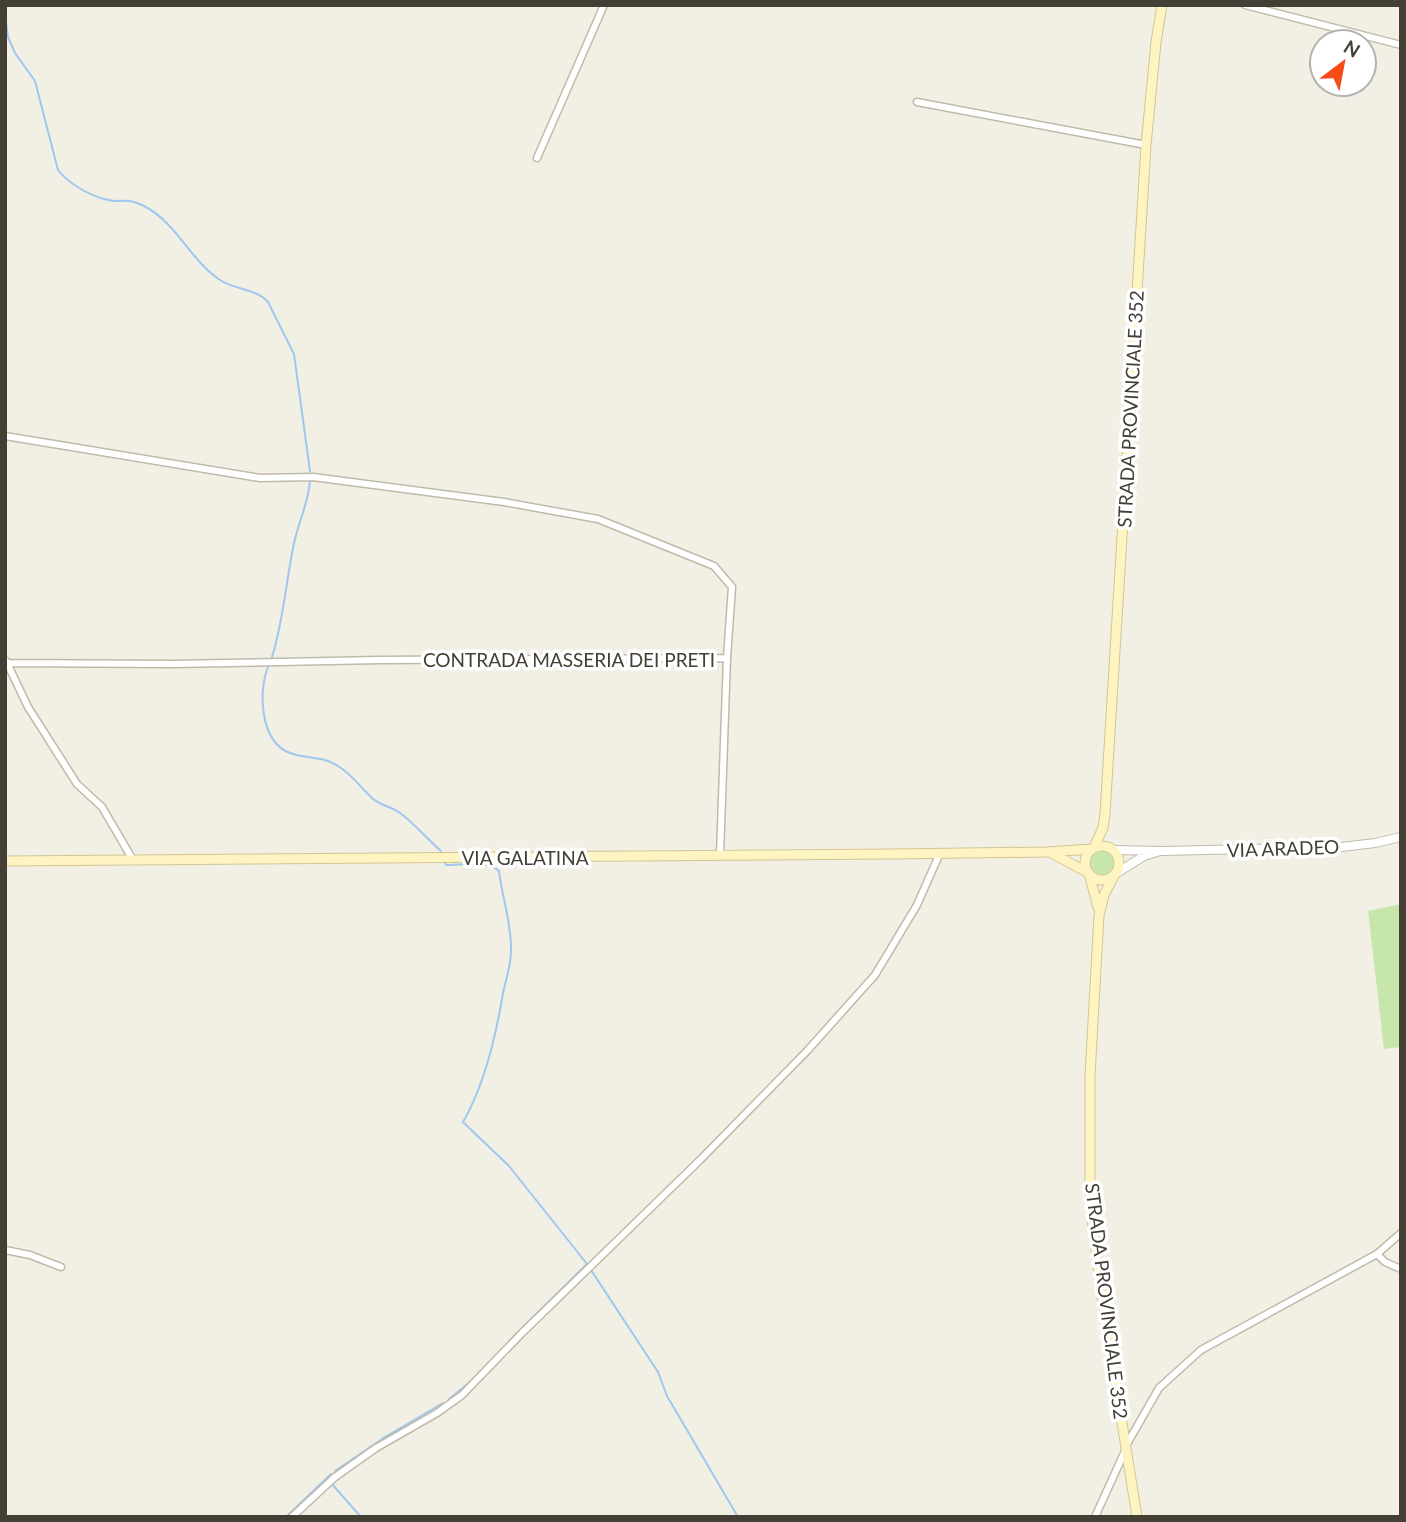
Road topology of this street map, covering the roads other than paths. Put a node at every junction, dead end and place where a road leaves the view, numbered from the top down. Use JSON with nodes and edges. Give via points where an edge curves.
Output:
{"nodes":[{"id":1,"x":604,"y":5,"type":"edge"},
{"id":2,"x":1162,"y":5,"type":"edge"},
{"id":3,"x":1245,"y":5,"type":"edge"},
{"id":4,"x":1401,"y":45,"type":"edge"},
{"id":5,"x":917,"y":102,"type":"dead end"},
{"id":6,"x":1146,"y":145,"type":"junction"},
{"id":7,"x":537,"y":158,"type":"dead end"},
{"id":8,"x":5,"y":436,"type":"edge"},
{"id":9,"x":727,"y":658,"type":"junction"},
{"id":10,"x":6,"y":661,"type":"edge"},
{"id":11,"x":1105,"y":814,"type":"junction"},
{"id":12,"x":1401,"y":837,"type":"edge"},
{"id":13,"x":1093,"y":849,"type":"junction"},
{"id":14,"x":1113,"y":849,"type":"junction"},
{"id":15,"x":1164,"y":851,"type":"junction"},
{"id":16,"x":1046,"y":852,"type":"junction"},
{"id":17,"x":940,"y":853,"type":"junction"},
{"id":18,"x":720,"y":855,"type":"junction"},
{"id":19,"x":133,"y":860,"type":"junction"},
{"id":20,"x":5,"y":861,"type":"edge"},
{"id":21,"x":1089,"y":873,"type":"junction"},
{"id":22,"x":1115,"y":874,"type":"junction"},
{"id":23,"x":1099,"y":916,"type":"junction"},
{"id":24,"x":1401,"y":1233,"type":"edge"},
{"id":25,"x":5,"y":1250,"type":"edge"},
{"id":26,"x":1377,"y":1254,"type":"junction"},
{"id":27,"x":61,"y":1266,"type":"dead end"},
{"id":28,"x":1401,"y":1269,"type":"edge"},
{"id":29,"x":1126,"y":1448,"type":"junction"},
{"id":30,"x":292,"y":1517,"type":"edge"},
{"id":31,"x":1096,"y":1517,"type":"edge"},
{"id":32,"x":1137,"y":1517,"type":"edge"}],
"edges":[{"from":1,"to":7,"type":"street"},
{"from":2,"to":6,"type":"main road","name":"STRADA PROVINCIALE 352"},
{"from":3,"to":4,"type":"street"},
{"from":5,"to":6,"type":"street"},
{"from":6,"to":11,"type":"main road","name":"STRADA PROVINCIALE 352"},
{"from":8,"to":9,"type":"street","name":"CONTRADA MASSERIA DEI PRETI","via":[[260,478],[313,477],[598,519],[714,566],[732,587]]},
{"from":9,"to":10,"type":"street","name":"CONTRADA MASSERIA DEI PRETI","via":[[173,664]]},
{"from":9,"to":18,"type":"street"},
{"from":10,"to":19,"type":"street","via":[[77,784],[102,807]]},
{"from":11,"to":13,"type":"main road","name":"STRADA PROVINCIALE 352"},
{"from":11,"to":14,"type":"main road","name":"STRADA PROVINCIALE 352"},
{"from":12,"to":15,"type":"street","name":"VIA ARADEO","via":[[1342,847]]},
{"from":13,"to":14,"type":"main road"},
{"from":13,"to":16,"type":"main road","name":"VIA GALATINA"},
{"from":13,"to":21,"type":"main road","via":[[1086,860]]},
{"from":14,"to":15,"type":"street","name":"VIA ARADEO"},
{"from":14,"to":22,"type":"main road","via":[[1119,862]]},
{"from":15,"to":22,"type":"street","name":"VIA ARADEO","via":[[1144,856]]},
{"from":16,"to":17,"type":"main road","name":"VIA GALATINA"},
{"from":16,"to":21,"type":"main road","name":"VIA GALATINA"},
{"from":17,"to":18,"type":"main road","name":"VIA GALATINA"},
{"from":17,"to":30,"type":"street","via":[[917,905],[875,975],[807,1051],[462,1395],[335,1477]]},
{"from":18,"to":19,"type":"main road","name":"VIA GALATINA"},
{"from":19,"to":20,"type":"main road","name":"VIA GALATINA"},
{"from":21,"to":22,"type":"main road","via":[[1102,880]]},
{"from":21,"to":23,"type":"main road","name":"STRADA PROVINCIALE 352"},
{"from":22,"to":23,"type":"main road","name":"STRADA PROVINCIALE 352"},
{"from":23,"to":29,"type":"main road","name":"STRADA PROVINCIALE 352","via":[[1090,1074],[1090,1202]]},
{"from":24,"to":26,"type":"street"},
{"from":25,"to":27,"type":"street"},
{"from":26,"to":28,"type":"street"},
{"from":26,"to":29,"type":"street","via":[[1201,1350],[1159,1388]]},
{"from":29,"to":31,"type":"street"},
{"from":29,"to":32,"type":"main road","name":"STRADA PROVINCIALE 352"}]}
